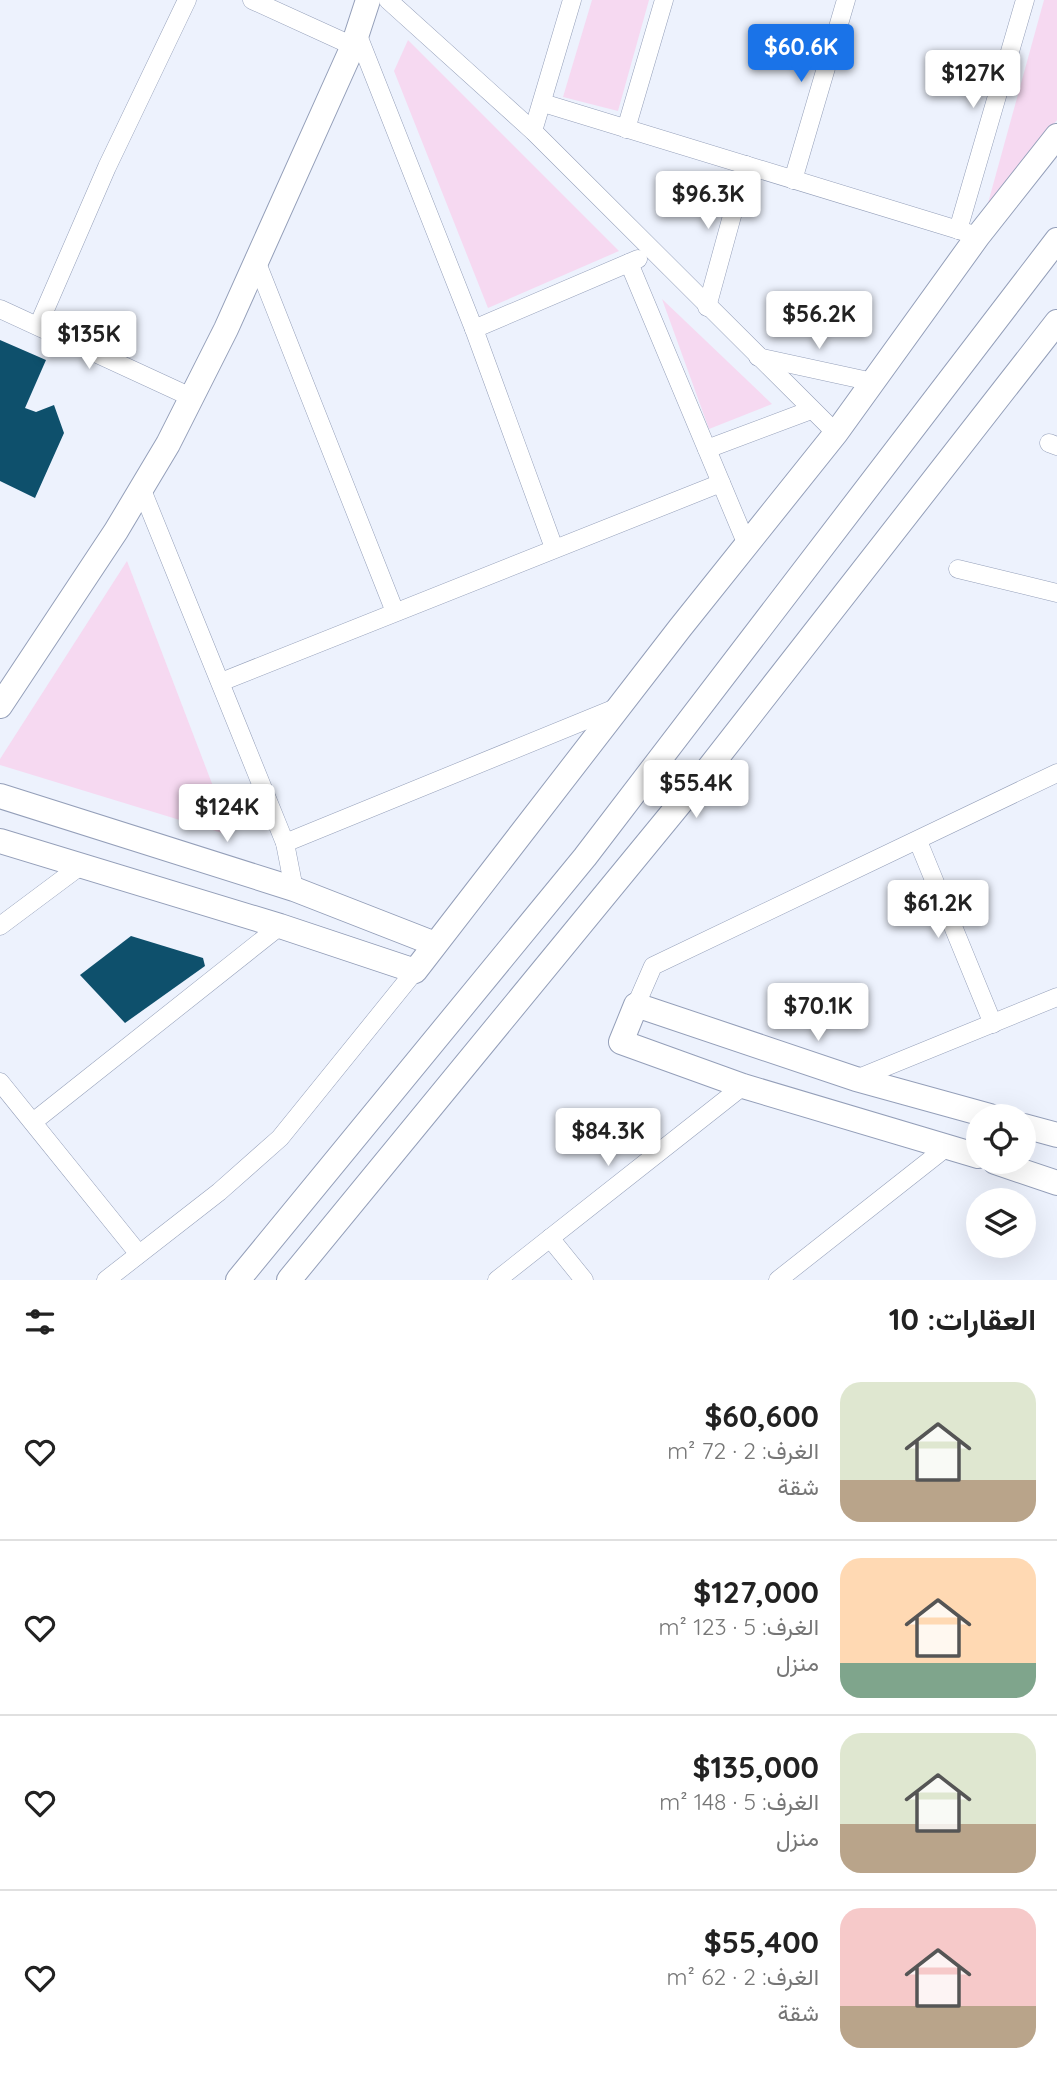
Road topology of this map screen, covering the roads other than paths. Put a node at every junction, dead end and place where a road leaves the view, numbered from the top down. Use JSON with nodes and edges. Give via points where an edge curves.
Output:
{"nodes":[{"id":1,"x":187,"y":0,"type":"edge"},
{"id":2,"x":252,"y":0,"type":"edge"},
{"id":3,"x":368,"y":0,"type":"edge"},
{"id":4,"x":388,"y":0,"type":"edge"},
{"id":5,"x":572,"y":0,"type":"edge"},
{"id":6,"x":664,"y":0,"type":"edge"},
{"id":7,"x":846,"y":0,"type":"edge"},
{"id":8,"x":1025,"y":0,"type":"edge"},
{"id":9,"x":355,"y":39,"type":"junction"},
{"id":10,"x":543,"y":103,"type":"junction"},
{"id":11,"x":626,"y":129,"type":"junction"},
{"id":12,"x":533,"y":131,"type":"junction"},
{"id":13,"x":1057,"y":136,"type":"edge"},
{"id":14,"x":746,"y":165,"type":"junction"},
{"id":15,"x":793,"y":180,"type":"junction"},
{"id":16,"x":968,"y":233,"type":"junction"},
{"id":17,"x":1057,"y":240,"type":"edge"},
{"id":18,"x":652,"y":253,"type":"junction"},
{"id":19,"x":255,"y":258,"type":"junction"},
{"id":20,"x":629,"y":263,"type":"junction"},
{"id":21,"x":707,"y":307,"type":"junction"},
{"id":22,"x":0,"y":309,"type":"edge"},
{"id":23,"x":1057,"y":321,"type":"edge"},
{"id":24,"x":38,"y":326,"type":"junction"},
{"id":25,"x":474,"y":329,"type":"junction"},
{"id":26,"x":758,"y":358,"type":"junction"},
{"id":27,"x":873,"y":382,"type":"junction"},
{"id":28,"x":193,"y":398,"type":"junction"},
{"id":29,"x":811,"y":410,"type":"junction"},
{"id":30,"x":836,"y":433,"type":"junction"},
{"id":31,"x":706,"y":449,"type":"junction"},
{"id":32,"x":721,"y":483,"type":"junction"},
{"id":33,"x":142,"y":489,"type":"junction"},
{"id":34,"x":747,"y":545,"type":"junction"},
{"id":35,"x":554,"y":548,"type":"junction"},
{"id":36,"x":958,"y":569,"type":"dead end"},
{"id":37,"x":1057,"y":593,"type":"edge"},
{"id":38,"x":395,"y":612,"type":"junction"},
{"id":39,"x":221,"y":682,"type":"junction"},
{"id":40,"x":0,"y":706,"type":"edge"},
{"id":41,"x":619,"y":707,"type":"junction"},
{"id":42,"x":1057,"y":773,"type":"edge"},
{"id":43,"x":0,"y":796,"type":"edge"},
{"id":44,"x":0,"y":841,"type":"edge"},
{"id":45,"x":918,"y":841,"type":"junction"},
{"id":46,"x":285,"y":843,"type":"junction"},
{"id":47,"x":79,"y":867,"type":"junction"},
{"id":48,"x":294,"y":889,"type":"junction"},
{"id":49,"x":0,"y":926,"type":"edge"},
{"id":50,"x":281,"y":926,"type":"junction"},
{"id":51,"x":435,"y":944,"type":"junction"},
{"id":52,"x":415,"y":971,"type":"junction"},
{"id":53,"x":1057,"y":997,"type":"edge"},
{"id":54,"x":636,"y":1005,"type":"junction"},
{"id":55,"x":993,"y":1024,"type":"junction"},
{"id":56,"x":856,"y":1079,"type":"junction"},
{"id":57,"x":0,"y":1082,"type":"edge"},
{"id":58,"x":743,"y":1086,"type":"junction"},
{"id":59,"x":966,"y":1110,"type":"edge"},
{"id":60,"x":33,"y":1122,"type":"junction"},
{"id":61,"x":1036,"y":1129,"type":"edge"},
{"id":62,"x":1057,"y":1135,"type":"edge"},
{"id":63,"x":948,"y":1146,"type":"junction"},
{"id":64,"x":966,"y":1152,"type":"edge"},
{"id":65,"x":1030,"y":1174,"type":"edge"},
{"id":66,"x":1057,"y":1183,"type":"edge"},
{"id":67,"x":550,"y":1238,"type":"junction"},
{"id":68,"x":138,"y":1253,"type":"junction"},
{"id":69,"x":106,"y":1280,"type":"edge"},
{"id":70,"x":238,"y":1280,"type":"edge"},
{"id":71,"x":289,"y":1280,"type":"edge"},
{"id":72,"x":497,"y":1280,"type":"edge"},
{"id":73,"x":584,"y":1280,"type":"edge"},
{"id":74,"x":778,"y":1280,"type":"edge"}],
"edges":[{"from":1,"to":24,"type":"street"},
{"from":2,"to":9,"type":"street"},
{"from":3,"to":9,"type":"street"},
{"from":4,"to":12,"type":"street"},
{"from":5,"to":10,"type":"street"},
{"from":6,"to":11,"type":"street"},
{"from":7,"to":15,"type":"street"},
{"from":8,"to":16,"type":"street"},
{"from":9,"to":19,"type":"street"},
{"from":9,"to":25,"type":"street"},
{"from":10,"to":11,"type":"street"},
{"from":10,"to":12,"type":"street"},
{"from":11,"to":14,"type":"street"},
{"from":12,"to":18,"type":"street"},
{"from":13,"to":16,"type":"street"},
{"from":14,"to":15,"type":"street"},
{"from":14,"to":21,"type":"street"},
{"from":15,"to":16,"type":"street"},
{"from":16,"to":27,"type":"street"},
{"from":17,"to":70,"type":"street","via":[[585,858]]},
{"from":18,"to":20,"type":"street"},
{"from":18,"to":21,"type":"street"},
{"from":19,"to":28,"type":"street"},
{"from":19,"to":38,"type":"street"},
{"from":20,"to":25,"type":"street"},
{"from":20,"to":31,"type":"street"},
{"from":21,"to":26,"type":"street"},
{"from":22,"to":24,"type":"street"},
{"from":23,"to":71,"type":"street","via":[[705,773]]},
{"from":24,"to":28,"type":"street"},
{"from":25,"to":35,"type":"street"},
{"from":26,"to":27,"type":"street"},
{"from":26,"to":29,"type":"street"},
{"from":27,"to":30,"type":"street"},
{"from":28,"to":33,"type":"street"},
{"from":29,"to":30,"type":"street"},
{"from":29,"to":31,"type":"street"},
{"from":30,"to":34,"type":"street"},
{"from":31,"to":32,"type":"street"},
{"from":32,"to":34,"type":"street"},
{"from":32,"to":35,"type":"street"},
{"from":33,"to":39,"type":"street"},
{"from":33,"to":40,"type":"street"},
{"from":34,"to":41,"type":"street"},
{"from":35,"to":38,"type":"street"},
{"from":36,"to":37,"type":"street"},
{"from":38,"to":39,"type":"street"},
{"from":39,"to":46,"type":"street"},
{"from":41,"to":46,"type":"street"},
{"from":41,"to":51,"type":"street"},
{"from":42,"to":45,"type":"street"},
{"from":43,"to":48,"type":"street"},
{"from":44,"to":47,"type":"street"},
{"from":45,"to":54,"type":"street","via":[[653,967]]},
{"from":45,"to":55,"type":"street"},
{"from":46,"to":48,"type":"street"},
{"from":47,"to":49,"type":"street"},
{"from":47,"to":50,"type":"street"},
{"from":48,"to":50,"type":"street"},
{"from":48,"to":51,"type":"street"},
{"from":50,"to":52,"type":"street"},
{"from":50,"to":60,"type":"street"},
{"from":51,"to":52,"type":"street"},
{"from":52,"to":68,"type":"street","via":[[279,1138],[219,1192]]},
{"from":53,"to":55,"type":"street"},
{"from":54,"to":56,"type":"street"},
{"from":54,"to":58,"type":"street","via":[[621,1042]]},
{"from":55,"to":56,"type":"street"},
{"from":56,"to":59,"type":"street"},
{"from":57,"to":60,"type":"street"},
{"from":58,"to":63,"type":"street"},
{"from":58,"to":67,"type":"street"},
{"from":60,"to":68,"type":"street"},
{"from":61,"to":62,"type":"street"},
{"from":63,"to":64,"type":"street"},
{"from":63,"to":74,"type":"street"},
{"from":65,"to":66,"type":"street"},
{"from":67,"to":72,"type":"street"},
{"from":67,"to":73,"type":"street"},
{"from":68,"to":69,"type":"street"}]}
